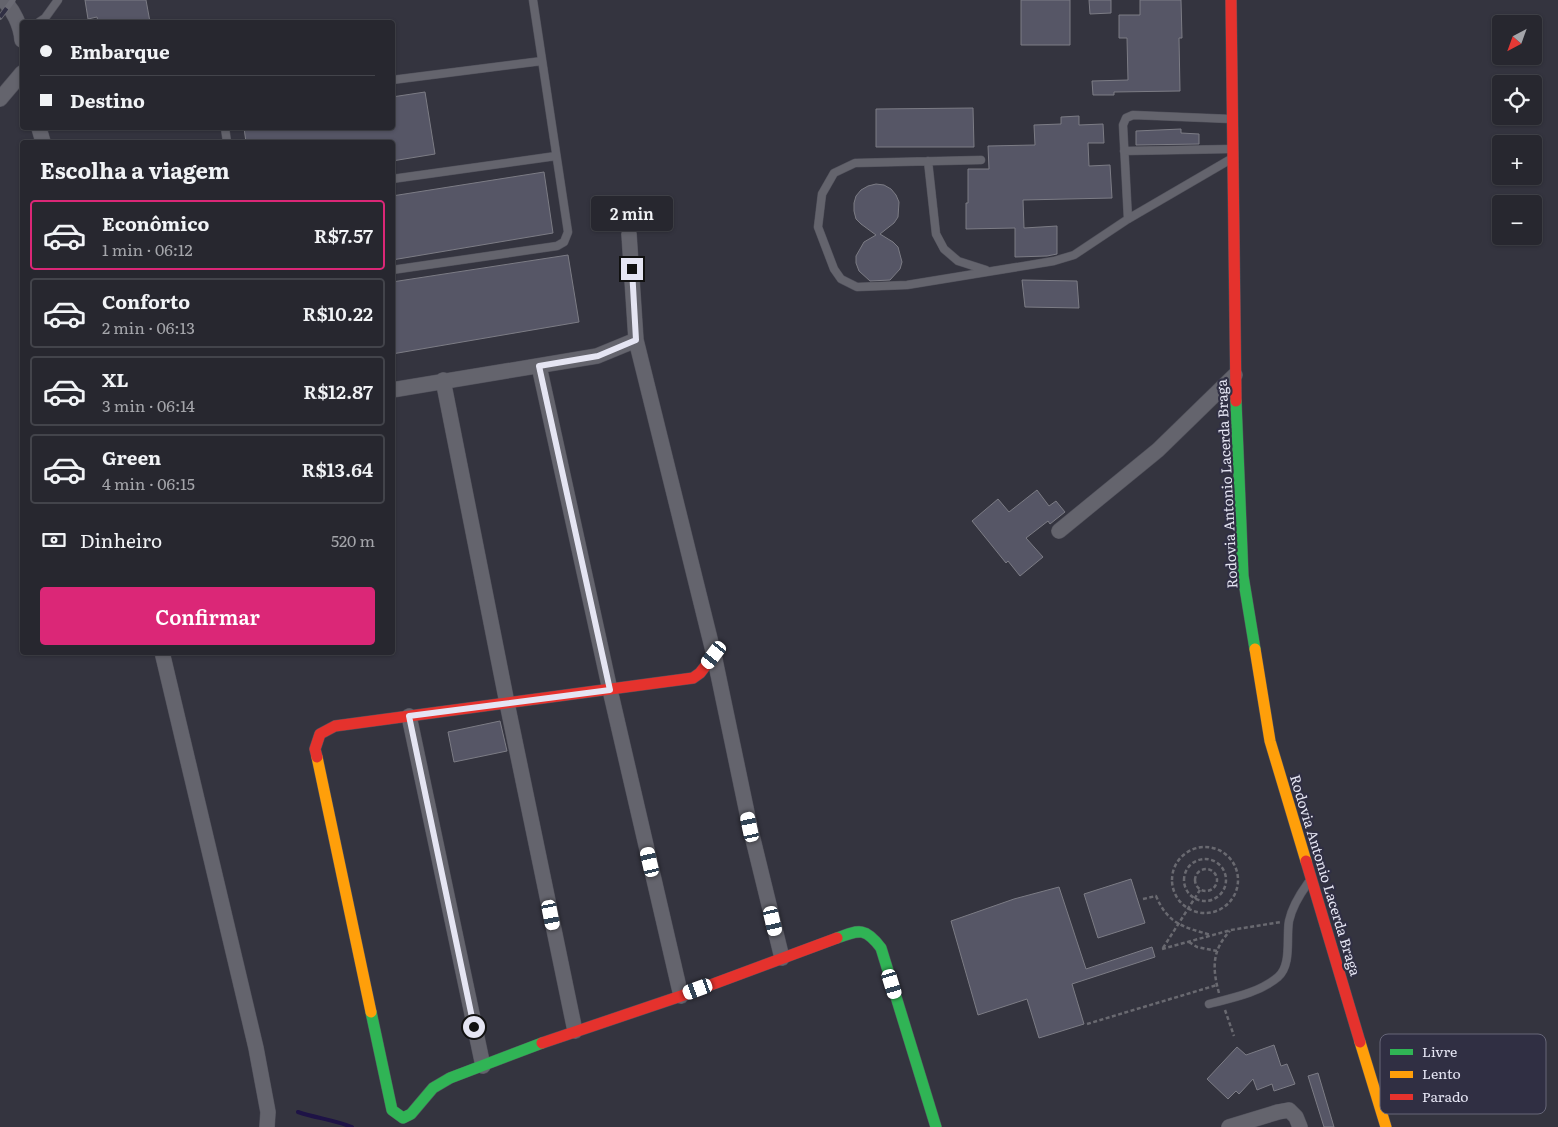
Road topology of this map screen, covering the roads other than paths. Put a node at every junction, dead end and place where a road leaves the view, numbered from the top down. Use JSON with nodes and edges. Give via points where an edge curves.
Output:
{"nodes":[{"id":1,"x":3,"y":0,"type":"edge"},
{"id":2,"x":58,"y":0,"type":"edge"},
{"id":3,"x":532,"y":0,"type":"edge"},
{"id":4,"x":1231,"y":0,"type":"edge"},
{"id":5,"x":42,"y":20,"type":"edge"},
{"id":6,"x":20,"y":30,"type":"edge"},
{"id":7,"x":542,"y":61,"type":"junction"},
{"id":8,"x":20,"y":75,"type":"edge"},
{"id":9,"x":395,"y":80,"type":"edge"},
{"id":10,"x":0,"y":100,"type":"edge"},
{"id":11,"x":1232,"y":119,"type":"junction"},
{"id":12,"x":1124,"y":151,"type":"junction"},
{"id":13,"x":1233,"y":153,"type":"junction"},
{"id":14,"x":556,"y":156,"type":"junction"},
{"id":15,"x":981,"y":160,"type":"dead end"},
{"id":16,"x":928,"y":161,"type":"junction"},
{"id":17,"x":395,"y":179,"type":"edge"},
{"id":18,"x":1128,"y":219,"type":"junction"},
{"id":19,"x":630,"y":234,"type":"dead end"},
{"id":20,"x":395,"y":270,"type":"edge"},
{"id":21,"x":989,"y":271,"type":"junction"},
{"id":22,"x":636,"y":340,"type":"junction"},
{"id":23,"x":539,"y":366,"type":"junction"},
{"id":24,"x":1236,"y":375,"type":"junction"},
{"id":25,"x":443,"y":380,"type":"junction"},
{"id":26,"x":395,"y":389,"type":"edge"},
{"id":27,"x":1059,"y":531,"type":"dead end"},
{"id":28,"x":163,"y":655,"type":"edge"},
{"id":29,"x":714,"y":655,"type":"junction"},
{"id":30,"x":610,"y":690,"type":"junction"},
{"id":31,"x":507,"y":703,"type":"junction"},
{"id":32,"x":409,"y":716,"type":"junction"},
{"id":33,"x":1312,"y":877,"type":"junction"},
{"id":34,"x":782,"y":958,"type":"junction"},
{"id":35,"x":681,"y":996,"type":"junction"},
{"id":36,"x":1209,"y":1004,"type":"dead end"},
{"id":37,"x":575,"y":1031,"type":"junction"},
{"id":38,"x":483,"y":1066,"type":"junction"},
{"id":39,"x":1380,"y":1107,"type":"edge"},
{"id":40,"x":1382,"y":1114,"type":"edge"},
{"id":41,"x":267,"y":1127,"type":"edge"},
{"id":42,"x":936,"y":1127,"type":"edge"},
{"id":43,"x":1229,"y":1127,"type":"edge"},
{"id":44,"x":1300,"y":1127,"type":"edge"},
{"id":45,"x":1386,"y":1127,"type":"edge"}],
"edges":[{"from":1,"to":6,"type":"street","via":[[9,5]]},
{"from":2,"to":5,"type":"lane"},
{"from":3,"to":7,"type":"lane"},
{"from":4,"to":11,"type":"street","name":"Rodovia Antonio Lacerda Braga"},
{"from":7,"to":9,"type":"lane"},
{"from":7,"to":14,"type":"lane"},
{"from":8,"to":10,"type":"street"},
{"from":11,"to":12,"type":"lane","via":[[1133,115],[1122,125]]},
{"from":11,"to":13,"type":"street","name":"Rodovia Antonio Lacerda Braga"},
{"from":12,"to":13,"type":"lane"},
{"from":12,"to":18,"type":"lane"},
{"from":13,"to":18,"type":"lane"},
{"from":13,"to":24,"type":"street","name":"Rodovia Antonio Lacerda Braga"},
{"from":14,"to":17,"type":"lane"},
{"from":14,"to":20,"type":"lane","via":[[568,232],[564,242],[557,246]]},
{"from":15,"to":16,"type":"lane"},
{"from":16,"to":21,"type":"lane","via":[[936,234],[944,249],[958,261]]},
{"from":16,"to":21,"type":"lane","via":[[855,163],[834,173],[822,194],[818,227],[834,269],[841,280],[857,287],[908,286]]},
{"from":18,"to":21,"type":"lane","via":[[1074,255]]},
{"from":19,"to":22,"type":"street"},
{"from":22,"to":23,"type":"street","via":[[598,356]]},
{"from":22,"to":29,"type":"street"},
{"from":23,"to":25,"type":"street"},
{"from":23,"to":30,"type":"street"},
{"from":24,"to":27,"type":"street","via":[[1158,450]]},
{"from":24,"to":33,"type":"street","name":"Rodovia Antonio Lacerda Braga","via":[[1243,576],[1270,741]]},
{"from":25,"to":26,"type":"street"},
{"from":25,"to":31,"type":"street"},
{"from":28,"to":41,"type":"street","via":[[256,1048],[268,1112]]},
{"from":29,"to":30,"type":"street","via":[[693,678]]},
{"from":29,"to":34,"type":"street","via":[[750,827]]},
{"from":30,"to":31,"type":"street"},
{"from":30,"to":35,"type":"street"},
{"from":31,"to":32,"type":"street"},
{"from":31,"to":37,"type":"street"},
{"from":32,"to":38,"type":"street"},
{"from":32,"to":38,"type":"street","via":[[334,726],[320,734],[315,749],[392,1110],[403,1118],[411,1114],[433,1088]]},
{"from":33,"to":36,"type":"lane","via":[[1297,899],[1290,920],[1286,964],[1280,976],[1262,987]]},
{"from":33,"to":39,"type":"street","name":"Rodovia Antonio Lacerda Braga"},
{"from":34,"to":35,"type":"street"},
{"from":34,"to":42,"type":"street","via":[[856,931],[871,934],[881,948]]},
{"from":35,"to":37,"type":"street"},
{"from":37,"to":38,"type":"street"},
{"from":40,"to":45,"type":"street","name":"Rodovia Antonio Lacerda Braga"},
{"from":43,"to":44,"type":"street","via":[[1289,1110]]}]}
